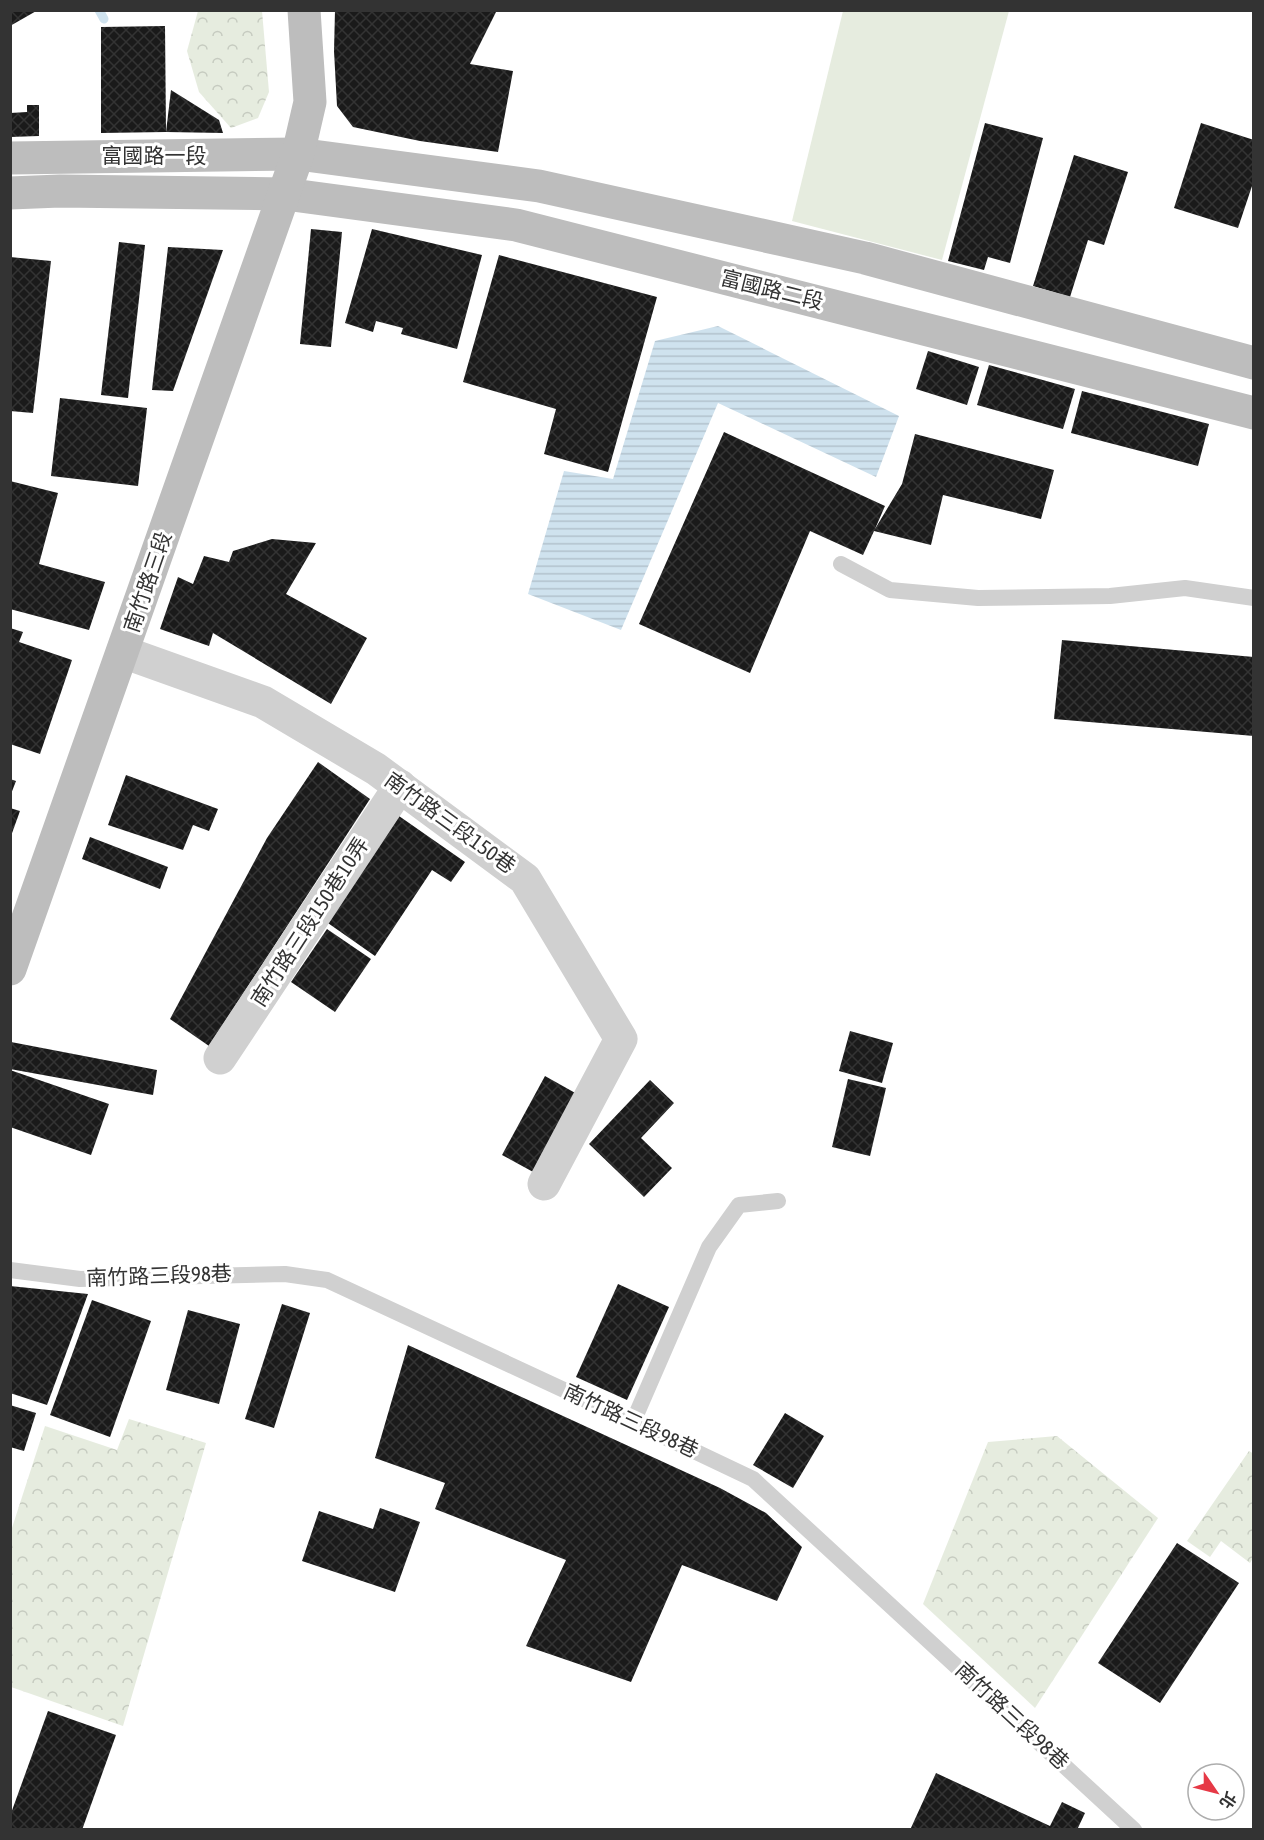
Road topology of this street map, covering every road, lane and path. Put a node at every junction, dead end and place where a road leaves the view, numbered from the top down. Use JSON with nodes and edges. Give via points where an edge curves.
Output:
{"nodes":[{"id":1,"x":304,"y":10,"type":"edge"},
{"id":2,"x":298,"y":154,"type":"junction"},
{"id":3,"x":10,"y":158,"type":"edge"},
{"id":4,"x":10,"y":193,"type":"edge"},
{"id":5,"x":285,"y":194,"type":"junction"},
{"id":6,"x":1254,"y":363,"type":"edge"},
{"id":7,"x":1254,"y":412,"type":"edge"},
{"id":8,"x":841,"y":564,"type":"dead end"},
{"id":9,"x":1254,"y":598,"type":"edge"},
{"id":10,"x":123,"y":652,"type":"junction"},
{"id":11,"x":400,"y":786,"type":"junction"},
{"id":12,"x":10,"y":969,"type":"edge"},
{"id":13,"x":220,"y":1058,"type":"dead end"},
{"id":14,"x":544,"y":1184,"type":"dead end"},
{"id":15,"x":778,"y":1201,"type":"dead end"},
{"id":16,"x":10,"y":1270,"type":"edge"},
{"id":17,"x":633,"y":1422,"type":"junction"},
{"id":18,"x":1134,"y":1830,"type":"edge"}],
"edges":[{"from":1,"to":2,"type":"street","name":"南竹路三段","via":[[310,102]]},
{"from":2,"to":3,"type":"street","name":"富國路一段"},
{"from":2,"to":5,"type":"street","name":"南竹路三段"},
{"from":2,"to":6,"type":"street","via":[[550,189],[865,258]]},
{"from":4,"to":5,"type":"street","name":"富國路一段"},
{"from":5,"to":7,"type":"street","name":"富國路二段","via":[[516,225]]},
{"from":5,"to":10,"type":"street","name":"南竹路三段"},
{"from":8,"to":9,"type":"lane","via":[[890,590],[978,598],[1110,596],[1185,588]]},
{"from":10,"to":11,"type":"street","name":"南竹路三段150巷","via":[[263,702]]},
{"from":10,"to":12,"type":"street","name":"南竹路三段"},
{"from":11,"to":13,"type":"street","name":"南竹路三段150巷10弄"},
{"from":11,"to":14,"type":"street","name":"南竹路三段150巷","via":[[525,879],[621,1038]]},
{"from":15,"to":17,"type":"lane","via":[[739,1205],[709,1247]]},
{"from":16,"to":17,"type":"lane","name":"南竹路三段98巷","via":[[80,1280],[285,1274],[327,1280]]},
{"from":17,"to":18,"type":"lane","name":"南竹路三段98巷","via":[[753,1479]]}]}
